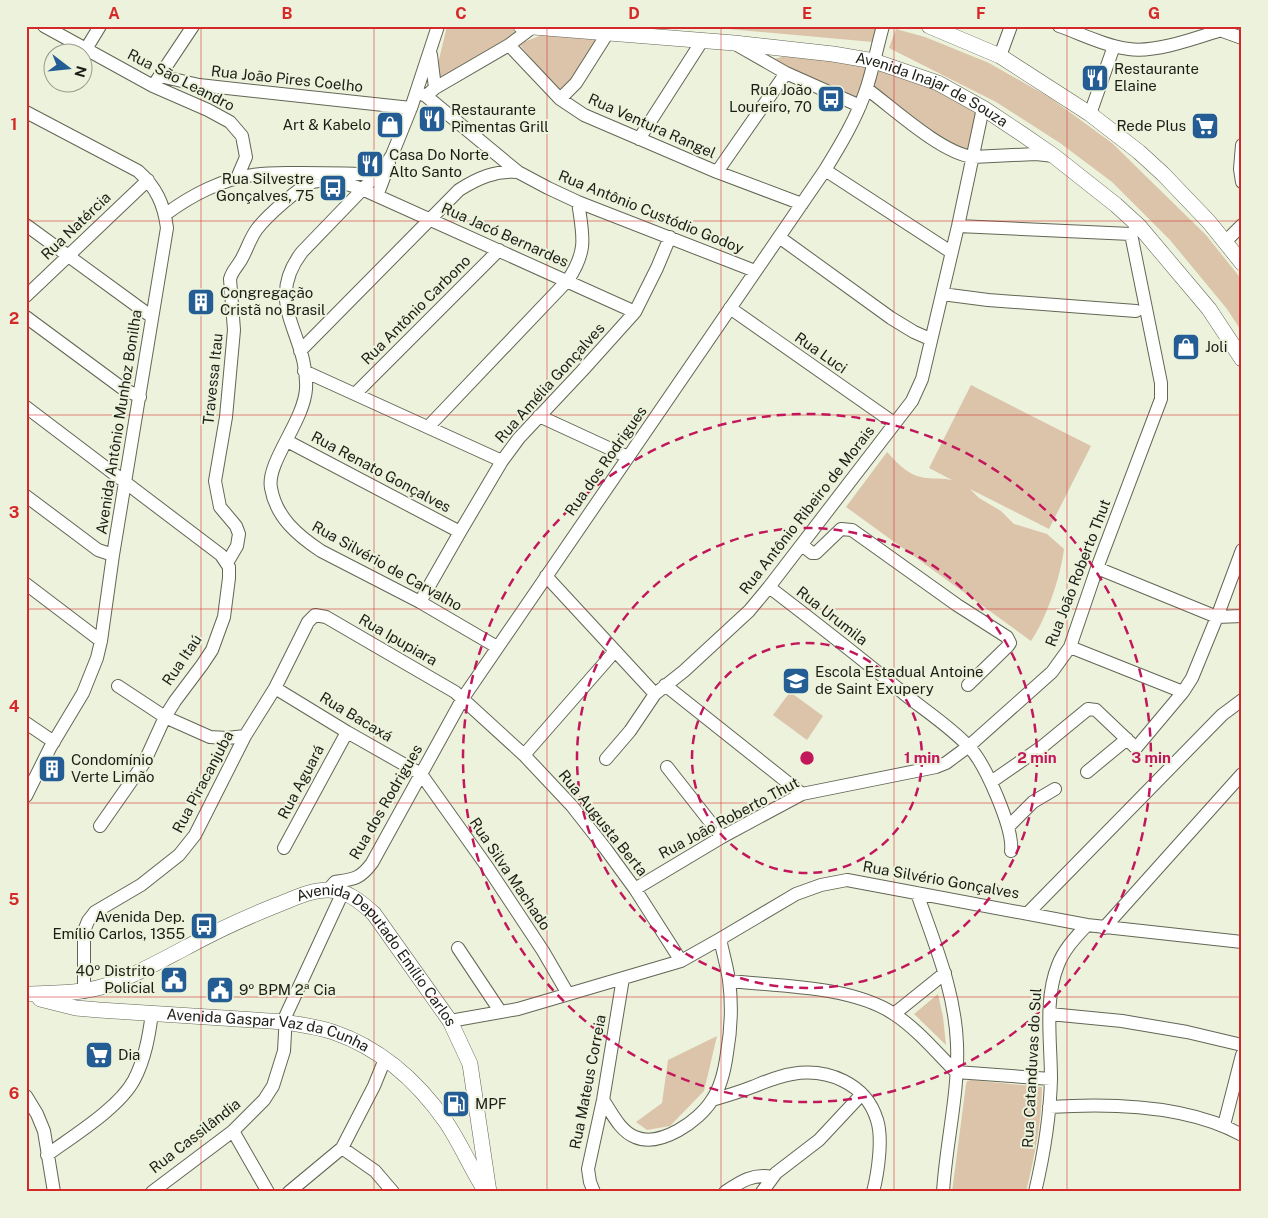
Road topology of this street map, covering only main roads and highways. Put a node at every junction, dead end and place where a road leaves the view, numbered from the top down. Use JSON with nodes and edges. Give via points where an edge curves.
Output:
{"nodes":[{"id":1,"x":930,"y":26,"type":"edge"},
{"id":2,"x":527,"y":27,"type":"edge"},
{"id":3,"x":1242,"y":263,"type":"edge"},
{"id":4,"x":1242,"y":359,"type":"edge"},
{"id":5,"x":108,"y":985,"type":"junction"},
{"id":6,"x":26,"y":995,"type":"edge"},
{"id":7,"x":110,"y":1011,"type":"junction"},
{"id":8,"x":482,"y":1143,"type":"junction"},
{"id":9,"x":463,"y":1151,"type":"junction"},
{"id":10,"x":488,"y":1192,"type":"edge"}],
"edges":[{"from":1,"to":3,"type":"main road","via":[[1000,56],[1090,114],[1163,174],[1209,222]]},
{"from":2,"to":4,"type":"main road","name":"Avenida Inajar de Souza","via":[[796,49],[874,61],[938,83],[983,108],[1054,156],[1116,205],[1135,230],[1209,309]]},
{"from":5,"to":6,"type":"main road","name":"Avenida Deputado Emílio Carlos","via":[[84,992]]},
{"from":5,"to":7,"type":"main road","via":[[100,992],[100,1000]]},
{"from":5,"to":8,"type":"main road","name":"Avenida Deputado Emílio Carlos","via":[[150,968],[258,913],[312,892],[336,891],[363,904],[374,914],[450,1021],[470,1064]]},
{"from":6,"to":7,"type":"main road","name":"Avenida Gaspar Vaz da Cunha","via":[[76,1008]]},
{"from":7,"to":9,"type":"main road","name":"Avenida Gaspar Vaz da Cunha","via":[[285,1022],[334,1032],[385,1058],[411,1080],[447,1123]]},
{"from":8,"to":9,"type":"main road","via":[[474,1152]]},
{"from":8,"to":10,"type":"main road","name":"Avenida Deputado Emílio Carlos"},
{"from":9,"to":10,"type":"main road","name":"Avenida Deputado Emílio Carlos"}]}
